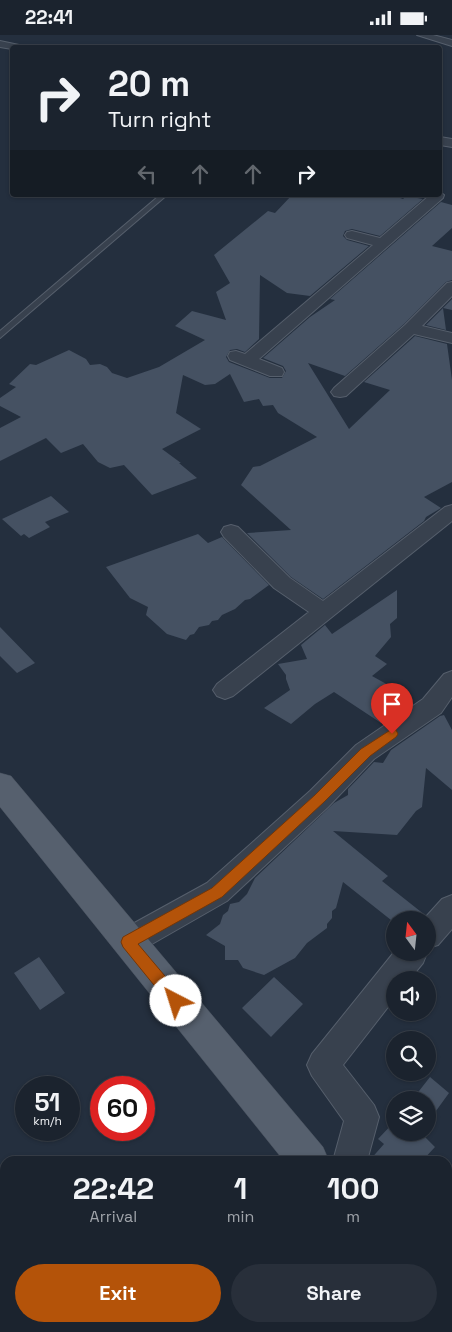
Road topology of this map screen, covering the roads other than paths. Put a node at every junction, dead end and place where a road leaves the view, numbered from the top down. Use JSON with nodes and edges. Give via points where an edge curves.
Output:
{"nodes":[{"id":1,"x":422,"y":35,"type":"edge"},
{"id":2,"x":452,"y":43,"type":"edge"},
{"id":3,"x":162,"y":197,"type":"edge"},
{"id":4,"x":440,"y":197,"type":"edge"},
{"id":5,"x":352,"y":235,"type":"dead end"},
{"id":6,"x":383,"y":243,"type":"junction"},
{"id":7,"x":452,"y":285,"type":"edge"},
{"id":8,"x":431,"y":308,"type":"junction"},
{"id":9,"x":452,"y":313,"type":"edge"},
{"id":10,"x":411,"y":328,"type":"junction"},
{"id":11,"x":0,"y":335,"type":"edge"},
{"id":12,"x":452,"y":338,"type":"edge"},
{"id":13,"x":276,"y":372,"type":"dead end"},
{"id":14,"x":340,"y":392,"type":"dead end"},
{"id":15,"x":452,"y":511,"type":"edge"},
{"id":16,"x":231,"y":532,"type":"dead end"},
{"id":17,"x":325,"y":613,"type":"junction"},
{"id":18,"x":452,"y":680,"type":"edge"},
{"id":19,"x":225,"y":690,"type":"dead end"},
{"id":20,"x":0,"y":785,"type":"edge"},
{"id":21,"x":452,"y":908,"type":"edge"},
{"id":22,"x":436,"y":926,"type":"edge"},
{"id":23,"x":128,"y":942,"type":"junction"},
{"id":24,"x":406,"y":961,"type":"edge"},
{"id":25,"x":305,"y":1156,"type":"edge"},
{"id":26,"x":351,"y":1156,"type":"edge"}],
"edges":[{"from":1,"to":2,"type":"street"},
{"from":3,"to":11,"type":"lane"},
{"from":4,"to":6,"type":"street"},
{"from":5,"to":6,"type":"street"},
{"from":6,"to":13,"type":"street","via":[[241,358]]},
{"from":7,"to":8,"type":"street"},
{"from":8,"to":9,"type":"street"},
{"from":8,"to":10,"type":"street"},
{"from":10,"to":12,"type":"street"},
{"from":10,"to":14,"type":"street"},
{"from":15,"to":17,"type":"street"},
{"from":16,"to":17,"type":"street","via":[[282,583]]},
{"from":17,"to":19,"type":"street"},
{"from":18,"to":23,"type":"street","via":[[432,706],[366,752],[217,892]]},
{"from":20,"to":23,"type":"main road"},
{"from":21,"to":22,"type":"street"},
{"from":23,"to":25,"type":"main road"},
{"from":24,"to":26,"type":"street","via":[[323,1065],[362,1117]]}]}
